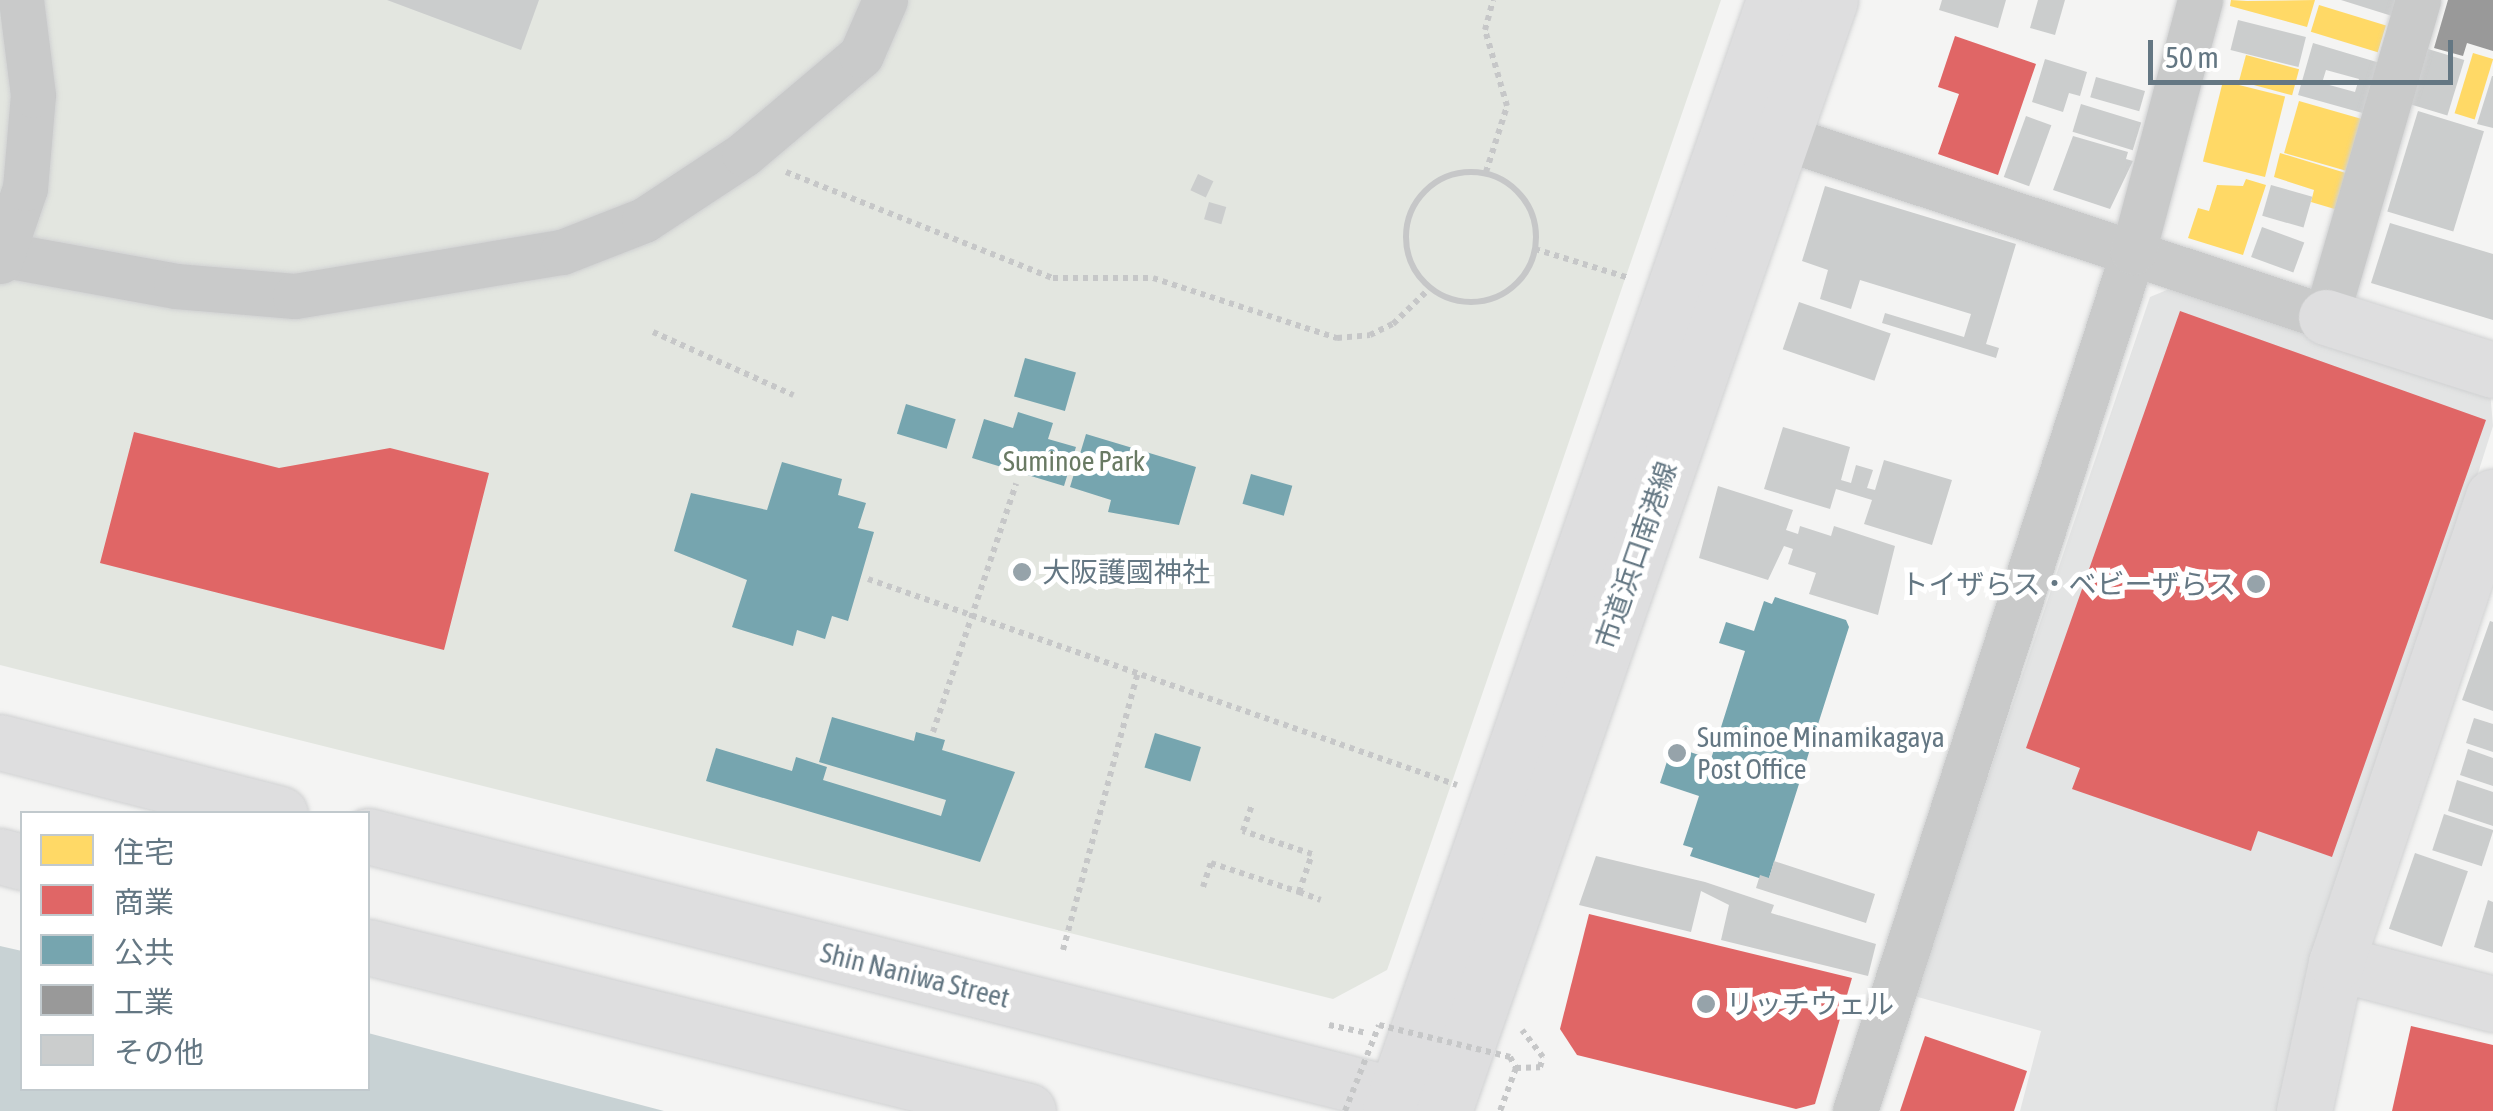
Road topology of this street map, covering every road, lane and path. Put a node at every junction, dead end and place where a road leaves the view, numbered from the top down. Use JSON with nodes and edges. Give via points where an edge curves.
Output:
{"nodes":[{"id":1,"x":21,"y":0,"type":"edge"},
{"id":2,"x":886,"y":0,"type":"edge"},
{"id":3,"x":1493,"y":0,"type":"edge"},
{"id":4,"x":1774,"y":0,"type":"edge"},
{"id":5,"x":1830,"y":0,"type":"edge"},
{"id":6,"x":2200,"y":0,"type":"edge"},
{"id":7,"x":2418,"y":0,"type":"edge"},
{"id":8,"x":1756,"y":128,"type":"junction"},
{"id":9,"x":744,"y":154,"type":"junction"},
{"id":10,"x":1486,"y":172,"type":"junction"},
{"id":11,"x":1535,"y":249,"type":"junction"},
{"id":12,"x":2133,"y":252,"type":"junction"},
{"id":13,"x":0,"y":257,"type":"edge"},
{"id":14,"x":1636,"y":280,"type":"dead end"},
{"id":15,"x":1430,"y":288,"type":"junction"},
{"id":16,"x":2326,"y":317,"type":"junction"},
{"id":17,"x":653,"y":332,"type":"dead end"},
{"id":18,"x":2493,"y":370,"type":"edge"},
{"id":19,"x":793,"y":396,"type":"dead end"},
{"id":20,"x":1016,"y":484,"type":"dead end"},
{"id":21,"x":2493,"y":497,"type":"edge"},
{"id":22,"x":868,"y":579,"type":"dead end"},
{"id":23,"x":972,"y":615,"type":"junction"},
{"id":24,"x":1137,"y":674,"type":"junction"},
{"id":25,"x":933,"y":732,"type":"dead end"},
{"id":26,"x":0,"y":742,"type":"edge"},
{"id":27,"x":1498,"y":798,"type":"junction"},
{"id":28,"x":1252,"y":805,"type":"dead end"},
{"id":29,"x":268,"y":811,"type":"edge"},
{"id":30,"x":370,"y":837,"type":"edge"},
{"id":31,"x":1202,"y":887,"type":"dead end"},
{"id":32,"x":1298,"y":892,"type":"junction"},
{"id":33,"x":1321,"y":900,"type":"dead end"},
{"id":34,"x":370,"y":947,"type":"edge"},
{"id":35,"x":1063,"y":950,"type":"dead end"},
{"id":36,"x":2336,"y":963,"type":"junction"},
{"id":37,"x":2493,"y":1004,"type":"edge"},
{"id":38,"x":1542,"y":1056,"type":"dead end"},
{"id":39,"x":1516,"y":1068,"type":"junction"},
{"id":40,"x":1414,"y":1108,"type":"edge"},
{"id":41,"x":1028,"y":1111,"type":"edge"},
{"id":42,"x":1500,"y":1111,"type":"edge"},
{"id":43,"x":1854,"y":1111,"type":"edge"},
{"id":44,"x":2304,"y":1111,"type":"edge"}],
"edges":[{"from":1,"to":13,"type":"street","via":[[32,95],[25,188]]},
{"from":2,"to":9,"type":"street","via":[[861,55]]},
{"from":3,"to":10,"type":"path","via":[[1485,30],[1506,106]]},
{"from":4,"to":8,"type":"main road","name":"市道浜口南港線"},
{"from":5,"to":8,"type":"main road","name":"市道浜口南港線"},
{"from":6,"to":12,"type":"street"},
{"from":7,"to":16,"type":"street"},
{"from":8,"to":12,"type":"street"},
{"from":8,"to":27,"type":"main road","name":"市道浜口南港線"},
{"from":8,"to":40,"type":"main road","name":"市道浜口南港線"},
{"from":9,"to":13,"type":"street","via":[[644,220],[562,252],[295,296],[176,286]]},
{"from":9,"to":15,"type":"path","via":[[1053,278],[1153,278],[1337,338],[1370,335],[1392,324]]},
{"from":10,"to":11,"type":"path","via":[[1526,200]]},
{"from":10,"to":15,"type":"path","via":[[1437,180],[1407,220],[1406,245]]},
{"from":11,"to":14,"type":"path"},
{"from":11,"to":15,"type":"path","via":[[1526,273],[1490,300],[1468,302]]},
{"from":12,"to":16,"type":"street"},
{"from":12,"to":43,"type":"street"},
{"from":16,"to":18,"type":"main road"},
{"from":17,"to":19,"type":"path"},
{"from":20,"to":23,"type":"path"},
{"from":21,"to":36,"type":"main road"},
{"from":22,"to":23,"type":"path"},
{"from":23,"to":24,"type":"path"},
{"from":23,"to":25,"type":"path"},
{"from":24,"to":27,"type":"path"},
{"from":24,"to":35,"type":"path"},
{"from":26,"to":29,"type":"main road"},
{"from":27,"to":40,"type":"main road","name":"市道浜口南港線"},
{"from":28,"to":32,"type":"path","via":[[1243,830],[1312,854]]},
{"from":30,"to":40,"type":"main road","name":"Shin Naniwa Street"},
{"from":31,"to":32,"type":"path","via":[[1211,863]]},
{"from":32,"to":33,"type":"path"},
{"from":34,"to":41,"type":"main road"},
{"from":36,"to":37,"type":"main road"},
{"from":36,"to":44,"type":"main road"},
{"from":38,"to":39,"type":"path","via":[[1540,1067]]},
{"from":39,"to":40,"type":"path","bridge":true,"via":[[1510,1056],[1379,1025]]},
{"from":39,"to":42,"type":"path","bridge":true}]}
